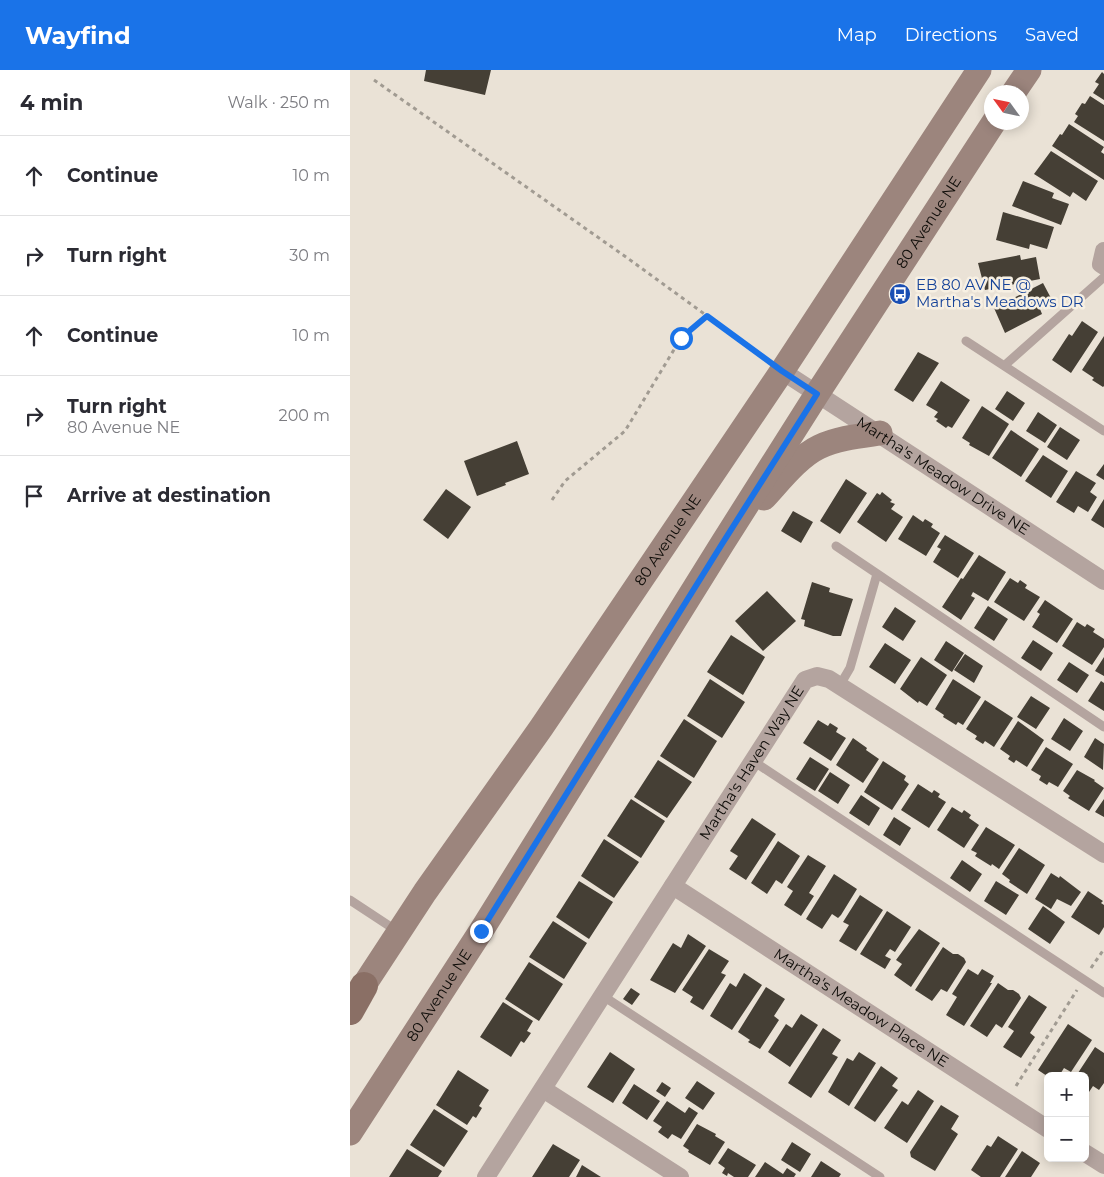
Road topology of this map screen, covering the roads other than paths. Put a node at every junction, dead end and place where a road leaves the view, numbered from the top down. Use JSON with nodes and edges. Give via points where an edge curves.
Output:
{"nodes":[{"id":1,"x":979,"y":70,"type":"edge"},
{"id":2,"x":1029,"y":70,"type":"edge"},
{"id":3,"x":1019,"y":85,"type":"edge"},
{"id":4,"x":989,"y":130,"type":"edge"},
{"id":5,"x":1104,"y":251,"type":"edge"},
{"id":6,"x":1104,"y":266,"type":"edge"},
{"id":7,"x":1104,"y":277,"type":"edge"},
{"id":8,"x":966,"y":341,"type":"dead end"},
{"id":9,"x":1005,"y":365,"type":"junction"},
{"id":10,"x":782,"y":371,"type":"junction"},
{"id":11,"x":817,"y":394,"type":"junction"},
{"id":12,"x":1104,"y":432,"type":"edge"},
{"id":13,"x":880,"y":433,"type":"junction"},
{"id":14,"x":722,"y":544,"type":"junction"},
{"id":15,"x":836,"y":546,"type":"dead end"},
{"id":16,"x":877,"y":574,"type":"junction"},
{"id":17,"x":1104,"y":581,"type":"edge"},
{"id":18,"x":840,"y":685,"type":"junction"},
{"id":19,"x":1104,"y":727,"type":"edge"},
{"id":20,"x":753,"y":761,"type":"junction"},
{"id":21,"x":1104,"y":854,"type":"edge"},
{"id":22,"x":673,"y":886,"type":"junction"},
{"id":23,"x":350,"y":900,"type":"edge"},
{"id":24,"x":399,"y":933,"type":"junction"},
{"id":25,"x":1104,"y":993,"type":"edge"},
{"id":26,"x":603,"y":996,"type":"junction"},
{"id":27,"x":355,"y":1001,"type":"edge"},
{"id":28,"x":543,"y":1089,"type":"junction"},
{"id":29,"x":1044,"y":1125,"type":"edge"},
{"id":30,"x":350,"y":1133,"type":"edge"},
{"id":31,"x":1089,"y":1156,"type":"edge"},
{"id":32,"x":1104,"y":1165,"type":"edge"},
{"id":33,"x":486,"y":1177,"type":"edge"},
{"id":34,"x":680,"y":1177,"type":"edge"},
{"id":35,"x":880,"y":1177,"type":"edge"}],
"edges":[{"from":1,"to":10,"type":"main road","name":"80 Avenue NE"},
{"from":2,"to":3,"type":"main road"},
{"from":4,"to":11,"type":"main road","name":"80 Avenue NE"},
{"from":5,"to":6,"type":"street","via":[[1101,264]]},
{"from":7,"to":9,"type":"lane"},
{"from":8,"to":9,"type":"lane"},
{"from":9,"to":12,"type":"lane"},
{"from":10,"to":11,"type":"street","name":"Martha's Meadow Drive NE"},
{"from":10,"to":24,"type":"main road","name":"80 Avenue NE"},
{"from":11,"to":13,"type":"street","name":"Martha's Meadow Drive NE"},
{"from":11,"to":14,"type":"main road","name":"80 Avenue NE"},
{"from":13,"to":14,"type":"main road","via":[[847,438],[818,448],[794,466]]},
{"from":13,"to":17,"type":"street","name":"Martha's Meadow Drive NE"},
{"from":14,"to":30,"type":"main road","name":"80 Avenue NE","via":[[481,931]]},
{"from":15,"to":16,"type":"lane"},
{"from":16,"to":18,"type":"lane","via":[[850,668]]},
{"from":16,"to":19,"type":"lane"},
{"from":18,"to":20,"type":"street","name":"Martha's Haven Way NE","via":[[817,676],[805,680]]},
{"from":18,"to":21,"type":"street","name":"Martha's Haven Way NE"},
{"from":20,"to":22,"type":"street","name":"Martha's Haven Way NE"},
{"from":20,"to":25,"type":"lane"},
{"from":22,"to":26,"type":"street","name":"Martha's Haven Way NE"},
{"from":22,"to":29,"type":"street","name":"Martha's Meadow Place NE"},
{"from":23,"to":24,"type":"lane"},
{"from":24,"to":27,"type":"main road","name":"80 Avenue NE"},
{"from":26,"to":28,"type":"street","name":"Martha's Haven Way NE"},
{"from":26,"to":35,"type":"lane"},
{"from":28,"to":33,"type":"street","name":"Martha's Haven Way NE"},
{"from":28,"to":34,"type":"street"},
{"from":31,"to":32,"type":"street"}]}
